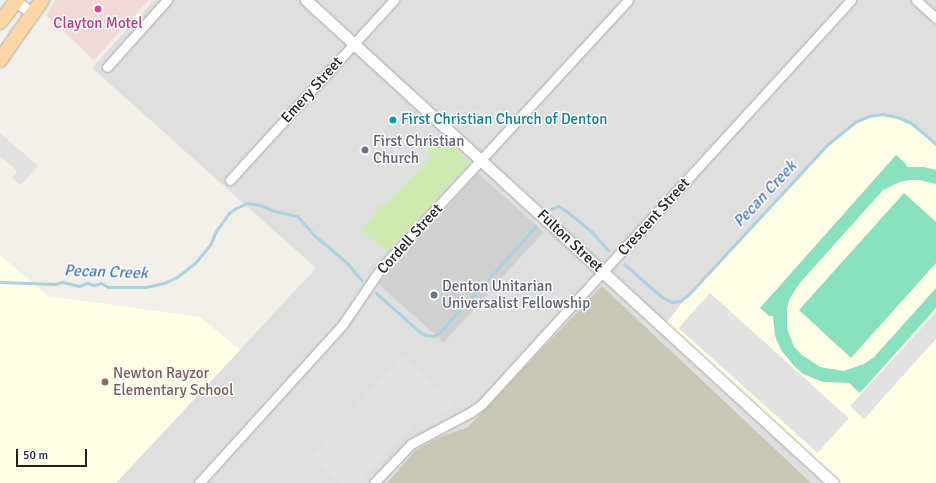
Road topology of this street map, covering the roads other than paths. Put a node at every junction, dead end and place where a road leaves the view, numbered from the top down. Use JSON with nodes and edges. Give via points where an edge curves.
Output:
{"nodes":[{"id":1,"x":16,"y":0,"type":"edge"},
{"id":2,"x":42,"y":0,"type":"edge"},
{"id":3,"x":167,"y":0,"type":"edge"},
{"id":4,"x":306,"y":0,"type":"edge"},
{"id":5,"x":394,"y":0,"type":"edge"},
{"id":6,"x":628,"y":0,"type":"edge"},
{"id":7,"x":851,"y":0,"type":"edge"},
{"id":8,"x":916,"y":0,"type":"edge"},
{"id":9,"x":32,"y":14,"type":"junction"},
{"id":10,"x":936,"y":18,"type":"edge"},
{"id":11,"x":0,"y":22,"type":"edge"},
{"id":12,"x":354,"y":44,"type":"junction"},
{"id":13,"x":0,"y":60,"type":"edge"},
{"id":14,"x":107,"y":67,"type":"dead end"},
{"id":15,"x":481,"y":160,"type":"junction"},
{"id":16,"x":230,"y":180,"type":"dead end"},
{"id":17,"x":603,"y":272,"type":"junction"},
{"id":18,"x":199,"y":483,"type":"edge"},
{"id":19,"x":374,"y":483,"type":"edge"},
{"id":20,"x":833,"y":483,"type":"edge"}],
"edges":[{"from":1,"to":9,"type":"street"},
{"from":1,"to":11,"type":"main road"},
{"from":2,"to":9,"type":"main road"},
{"from":3,"to":14,"type":"street"},
{"from":4,"to":12,"type":"street","name":"Fulton Street"},
{"from":5,"to":12,"type":"street","name":"Emery Street"},
{"from":6,"to":15,"type":"street","name":"Cordell Street"},
{"from":7,"to":17,"type":"street","name":"Crescent Street"},
{"from":8,"to":10,"type":"street"},
{"from":9,"to":13,"type":"main road"},
{"from":12,"to":15,"type":"street","name":"Fulton Street"},
{"from":12,"to":16,"type":"street","name":"Emery Street"},
{"from":15,"to":17,"type":"street","name":"Fulton Street"},
{"from":15,"to":18,"type":"street","name":"Cordell Street","via":[[381,268],[343,324]]},
{"from":17,"to":19,"type":"street","name":"Crescent Street","via":[[482,404],[411,444]]},
{"from":17,"to":20,"type":"street","name":"Fulton Street"}]}
